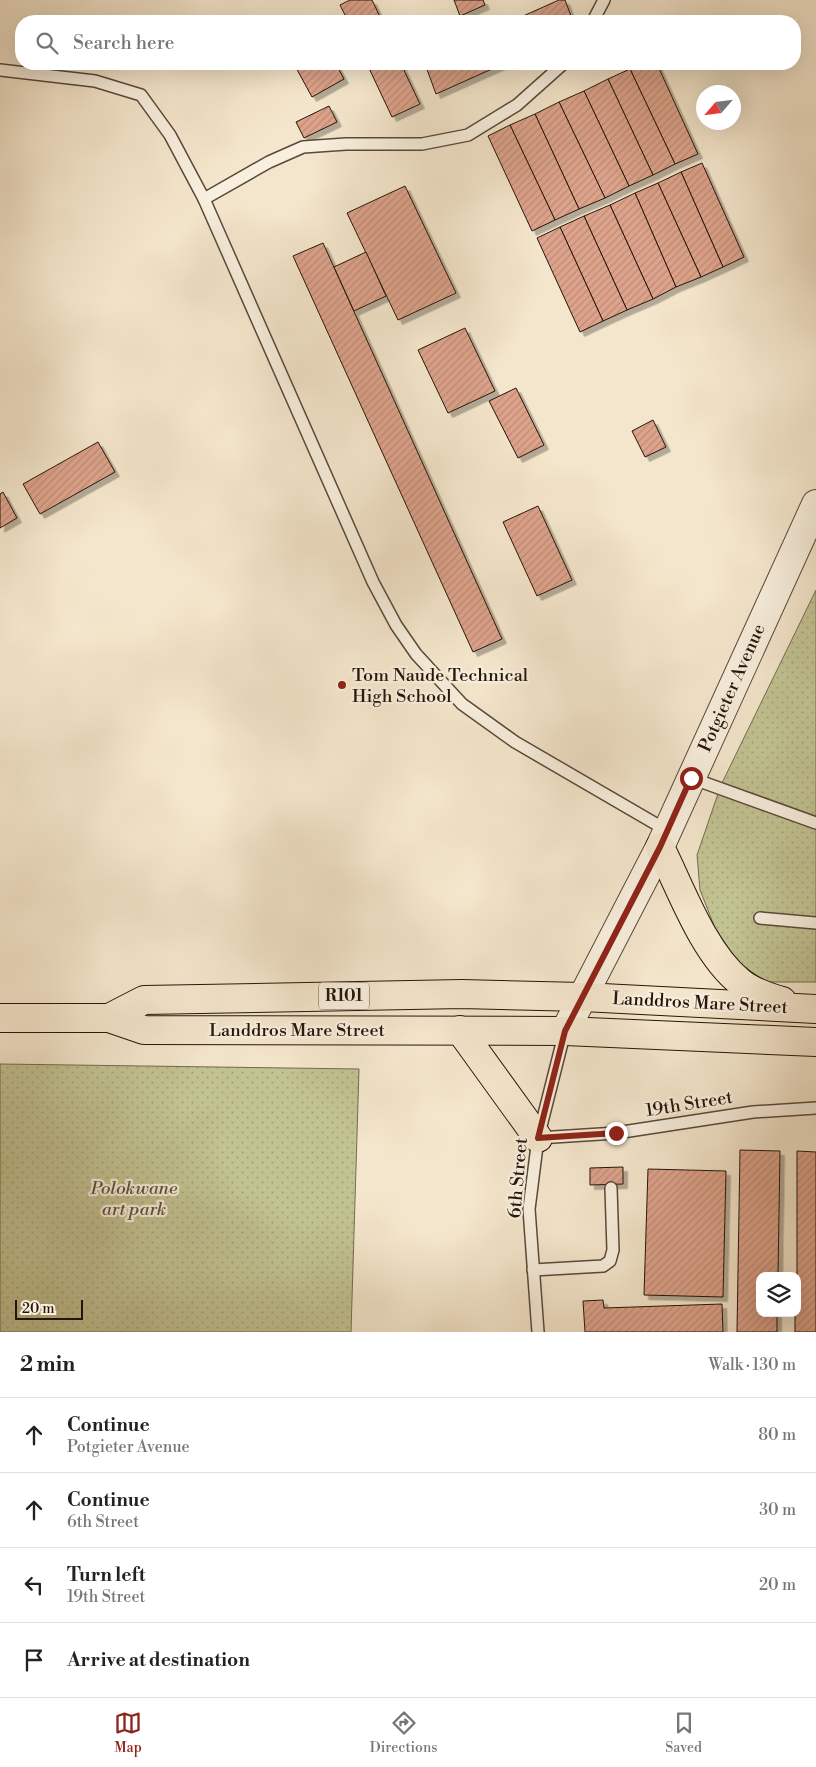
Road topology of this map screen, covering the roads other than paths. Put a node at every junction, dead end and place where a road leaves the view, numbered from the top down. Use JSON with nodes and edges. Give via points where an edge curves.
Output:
{"nodes":[{"id":1,"x":604,"y":0,"type":"edge"},
{"id":2,"x":596,"y":15,"type":"edge"},
{"id":3,"x":0,"y":70,"type":"edge"},
{"id":4,"x":556,"y":70,"type":"edge"},
{"id":5,"x":204,"y":199,"type":"junction"},
{"id":6,"x":816,"y":504,"type":"edge"},
{"id":7,"x":691,"y":778,"type":"junction"},
{"id":8,"x":816,"y":823,"type":"edge"},
{"id":9,"x":664,"y":839,"type":"junction"},
{"id":10,"x":760,"y":918,"type":"dead end"},
{"id":11,"x":816,"y":923,"type":"edge"},
{"id":12,"x":584,"y":997,"type":"junction"},
{"id":13,"x":813,"y":1009,"type":"edge"},
{"id":14,"x":0,"y":1018,"type":"edge"},
{"id":15,"x":109,"y":1018,"type":"junction"},
{"id":16,"x":460,"y":1030,"type":"junction"},
{"id":17,"x":565,"y":1031,"type":"junction"},
{"id":18,"x":816,"y":1042,"type":"edge"},
{"id":19,"x":816,"y":1108,"type":"edge"},
{"id":20,"x":538,"y":1138,"type":"junction"},
{"id":21,"x":611,"y":1188,"type":"dead end"},
{"id":22,"x":534,"y":1270,"type":"junction"},
{"id":23,"x":538,"y":1332,"type":"edge"}],
"edges":[{"from":1,"to":2,"type":"lane"},
{"from":3,"to":5,"type":"lane","via":[[96,81],[141,95],[170,135]]},
{"from":4,"to":5,"type":"lane","via":[[517,105],[468,135],[422,144],[303,147],[269,162]]},
{"from":5,"to":9,"type":"lane","via":[[374,582],[396,625],[416,654],[462,704]]},
{"from":6,"to":7,"type":"street","name":"Potgieter Avenue"},
{"from":7,"to":8,"type":"lane"},
{"from":7,"to":9,"type":"street","name":"Potgieter Avenue"},
{"from":9,"to":12,"type":"street","name":"Potgieter Avenue"},
{"from":9,"to":13,"type":"main road","via":[[702,932],[720,960],[738,980],[772,998]]},
{"from":10,"to":11,"type":"lane"},
{"from":12,"to":13,"type":"main road","name":"Landdros Mare Street","number":"R101"},
{"from":12,"to":15,"type":"main road","name":"Landdros Mare Street","number":"R101","via":[[462,994],[144,1000]]},
{"from":12,"to":17,"type":"street","name":"Potgieter Avenue"},
{"from":14,"to":15,"type":"main road","name":"Landdros Mare Street","number":"R101"},
{"from":15,"to":16,"type":"main road","name":"Landdros Mare Street","number":"R101","via":[[144,1030]]},
{"from":16,"to":17,"type":"main road","name":"Landdros Mare Street","number":"R101"},
{"from":16,"to":20,"type":"main road"},
{"from":17,"to":18,"type":"main road","name":"Landdros Mare Street","number":"R101"},
{"from":17,"to":20,"type":"lane","name":"6th Street"},
{"from":19,"to":20,"type":"lane","name":"19th Street","via":[[753,1112],[616,1133]]},
{"from":20,"to":22,"type":"lane","name":"6th Street","via":[[529,1209]]},
{"from":21,"to":22,"type":"lane","via":[[613,1250],[610,1262],[603,1266]]},
{"from":22,"to":23,"type":"lane","name":"6th Street"}]}
